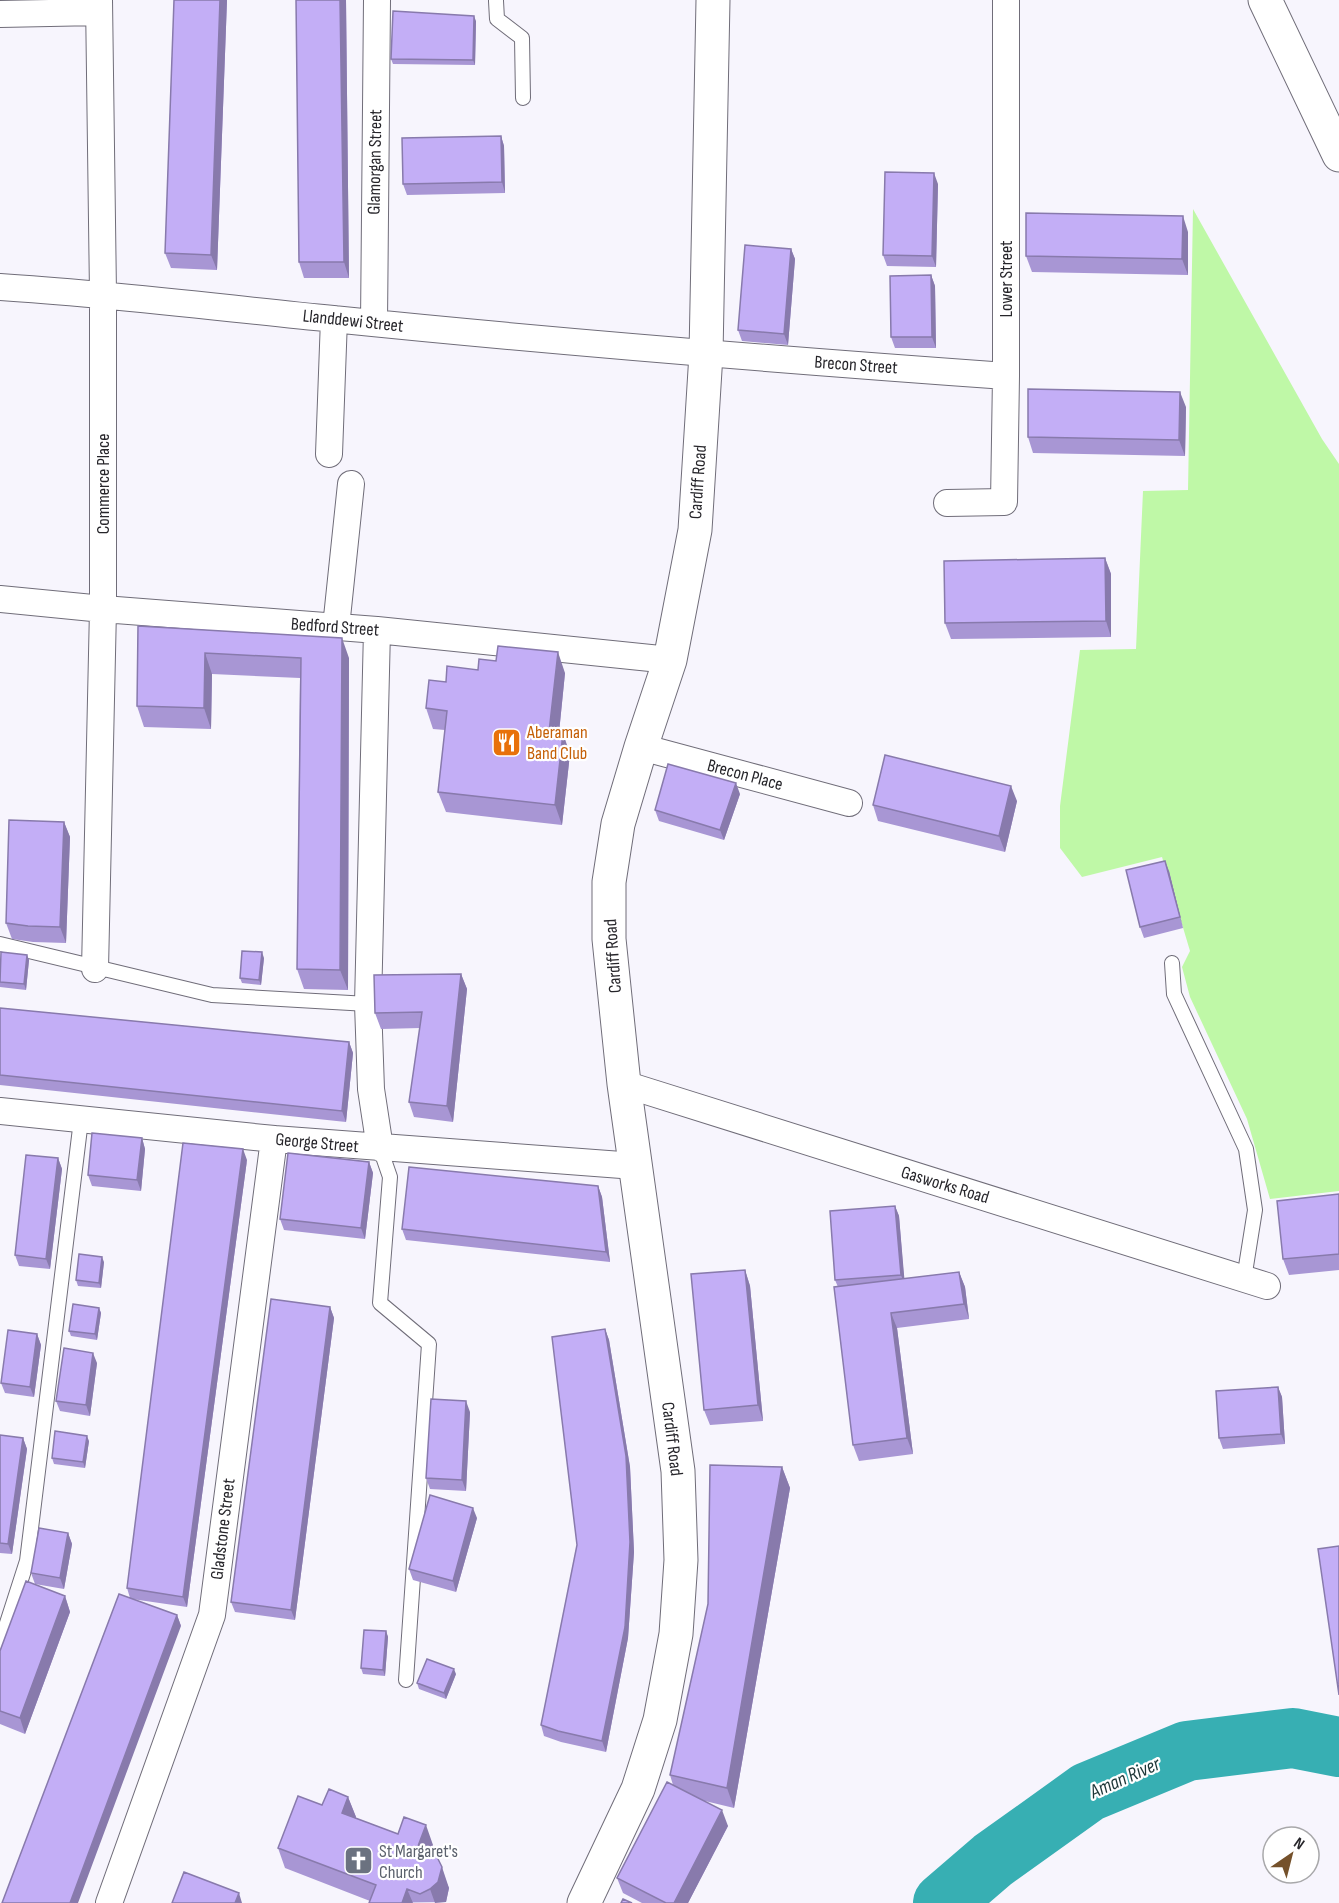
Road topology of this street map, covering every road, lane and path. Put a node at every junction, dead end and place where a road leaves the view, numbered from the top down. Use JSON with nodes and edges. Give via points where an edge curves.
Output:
{"nodes":[{"id":1,"x":377,"y":0,"type":"edge"},
{"id":2,"x":493,"y":0,"type":"edge"},
{"id":3,"x":713,"y":0,"type":"edge"},
{"id":4,"x":1006,"y":0,"type":"edge"},
{"id":5,"x":1265,"y":0,"type":"edge"},
{"id":6,"x":99,"y":6,"type":"edge"},
{"id":7,"x":0,"y":14,"type":"edge"},
{"id":8,"x":523,"y":98,"type":"dead end"},
{"id":9,"x":1339,"y":155,"type":"edge"},
{"id":10,"x":0,"y":287,"type":"edge"},
{"id":11,"x":103,"y":294,"type":"junction"},
{"id":12,"x":334,"y":320,"type":"junction"},
{"id":13,"x":374,"y":323,"type":"junction"},
{"id":14,"x":706,"y":354,"type":"junction"},
{"id":15,"x":1006,"y":376,"type":"junction"},
{"id":16,"x":329,"y":454,"type":"dead end"},
{"id":17,"x":351,"y":484,"type":"dead end"},
{"id":18,"x":947,"y":502,"type":"dead end"},
{"id":19,"x":0,"y":599,"type":"edge"},
{"id":20,"x":103,"y":609,"type":"junction"},
{"id":21,"x":336,"y":627,"type":"junction"},
{"id":22,"x":377,"y":630,"type":"junction"},
{"id":23,"x":670,"y":660,"type":"junction"},
{"id":24,"x":641,"y":747,"type":"junction"},
{"id":25,"x":849,"y":803,"type":"dead end"},
{"id":26,"x":0,"y":944,"type":"edge"},
{"id":27,"x":1172,"y":963,"type":"dead end"},
{"id":28,"x":96,"y":969,"type":"junction"},
{"id":29,"x":368,"y":1004,"type":"junction"},
{"id":30,"x":624,"y":1084,"type":"junction"},
{"id":31,"x":0,"y":1112,"type":"edge"},
{"id":32,"x":81,"y":1120,"type":"junction"},
{"id":33,"x":274,"y":1139,"type":"junction"},
{"id":34,"x":380,"y":1148,"type":"junction"},
{"id":35,"x":635,"y":1166,"type":"junction"},
{"id":36,"x":1255,"y":1282,"type":"joint"},
{"id":37,"x":0,"y":1645,"type":"edge"},
{"id":38,"x":406,"y":1680,"type":"dead end"},
{"id":39,"x":109,"y":1903,"type":"edge"},
{"id":40,"x":584,"y":1903,"type":"edge"}],
"edges":[{"from":1,"to":13,"type":"street","name":"Glamorgan Street"},
{"from":2,"to":8,"type":"lane","via":[[497,19],[522,38]]},
{"from":3,"to":14,"type":"main road","name":"Cardiff Road"},
{"from":4,"to":15,"type":"street","name":"Lower Street"},
{"from":5,"to":9,"type":"main road"},
{"from":6,"to":7,"type":"street"},
{"from":6,"to":11,"type":"street","name":"Commerce Place"},
{"from":10,"to":11,"type":"street","name":"Llanddewi Street"},
{"from":11,"to":12,"type":"street","name":"Llanddewi Street"},
{"from":11,"to":20,"type":"street","name":"Commerce Place"},
{"from":12,"to":13,"type":"street","name":"Llanddewi Street"},
{"from":12,"to":16,"type":"street"},
{"from":13,"to":14,"type":"street","name":"Llanddewi Street"},
{"from":14,"to":15,"type":"street","name":"Brecon Street"},
{"from":14,"to":23,"type":"main road","name":"Cardiff Road","via":[[695,530]]},
{"from":15,"to":18,"type":"street","name":"Lower Street","via":[[1004,502]]},
{"from":17,"to":21,"type":"street"},
{"from":19,"to":20,"type":"street","name":"Bedford Street"},
{"from":20,"to":21,"type":"street","name":"Bedford Street"},
{"from":20,"to":28,"type":"street","name":"Commerce Place"},
{"from":21,"to":22,"type":"street","name":"Bedford Street"},
{"from":22,"to":23,"type":"street","name":"Bedford Street"},
{"from":22,"to":29,"type":"street"},
{"from":23,"to":24,"type":"main road","name":"Cardiff Road"},
{"from":24,"to":25,"type":"street","name":"Brecon Place"},
{"from":24,"to":30,"type":"main road","name":"Cardiff Road","via":[[618,824],[609,882],[609,939]]},
{"from":26,"to":28,"type":"lane"},
{"from":27,"to":36,"type":"lane","via":[[1174,994],[1246,1149],[1255,1210]]},
{"from":28,"to":29,"type":"lane","via":[[212,995]]},
{"from":29,"to":34,"type":"street","via":[[370,1089]]},
{"from":30,"to":35,"type":"main road","name":"Cardiff Road"},
{"from":30,"to":36,"type":"street","name":"Gasworks Road"},
{"from":31,"to":32,"type":"street","name":"George Street"},
{"from":32,"to":33,"type":"street","name":"George Street"},
{"from":32,"to":37,"type":"lane","via":[[27,1562]]},
{"from":33,"to":34,"type":"street","name":"George Street"},
{"from":33,"to":39,"type":"street","name":"Gladstone Street","via":[[212,1615]]},
{"from":34,"to":35,"type":"street","name":"George Street"},
{"from":34,"to":38,"type":"lane","via":[[390,1177],[380,1303],[429,1344]]},
{"from":35,"to":40,"type":"main road","name":"Cardiff Road","via":[[678,1471],[681,1560],[677,1623],[660,1720],[638,1789]]}]}
